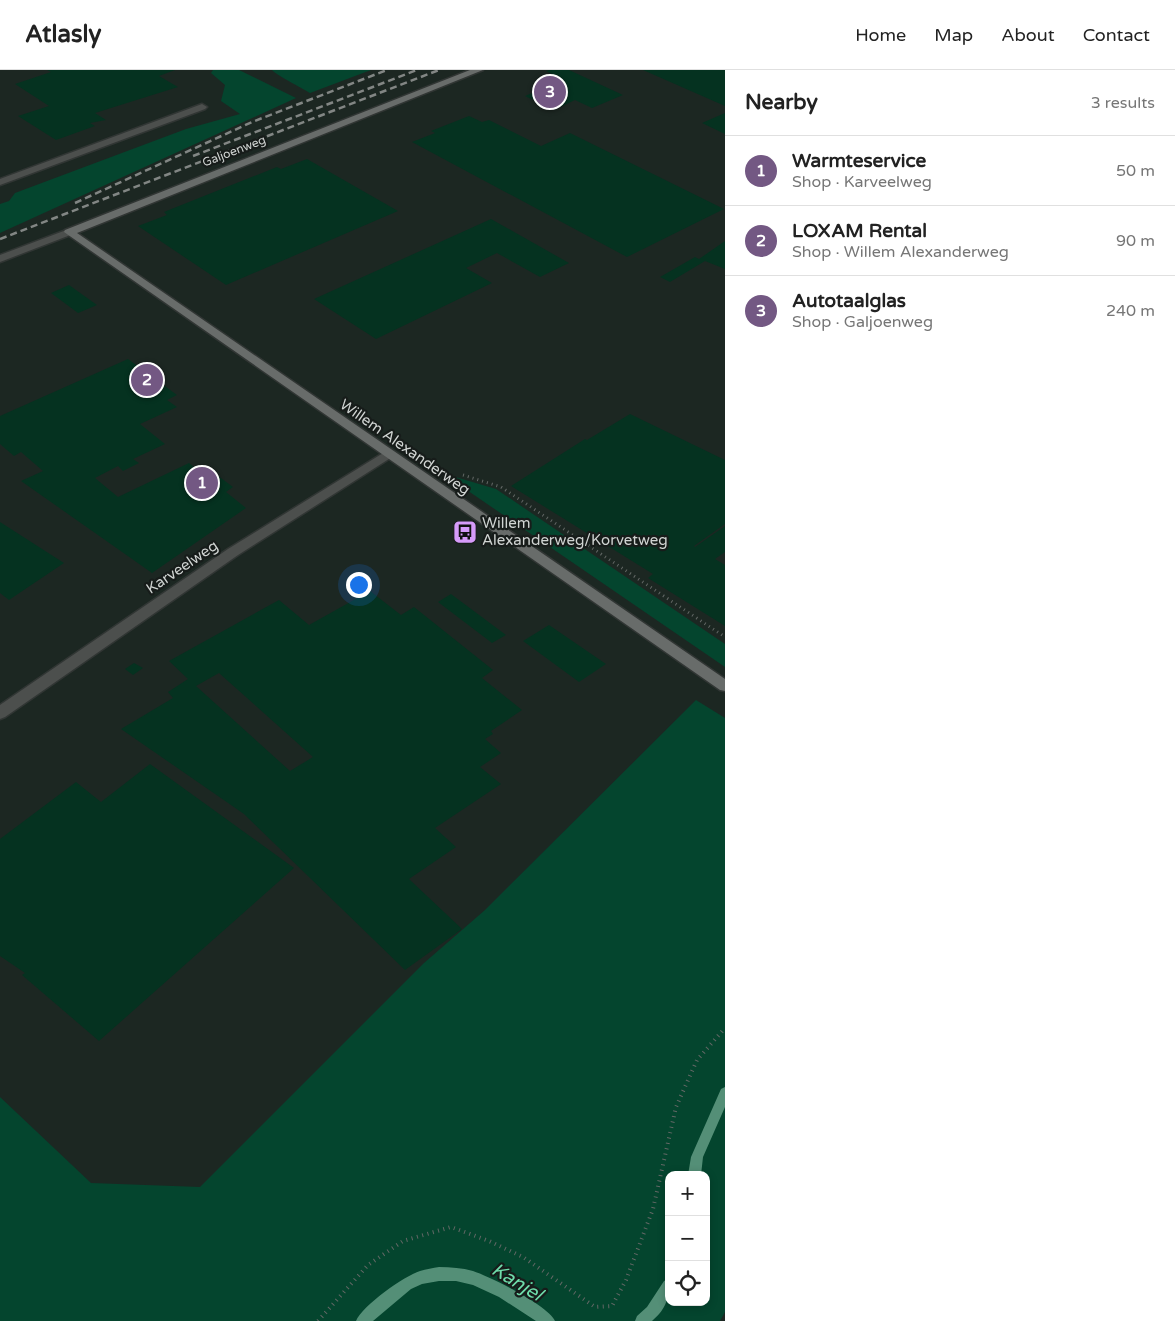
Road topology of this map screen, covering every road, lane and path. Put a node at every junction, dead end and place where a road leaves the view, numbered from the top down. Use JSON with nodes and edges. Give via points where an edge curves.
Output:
{"nodes":[{"id":1,"x":478,"y":70,"type":"edge"},
{"id":2,"x":202,"y":107,"type":"dead end"},
{"id":3,"x":0,"y":182,"type":"edge"},
{"id":4,"x":69,"y":232,"type":"junction"},
{"id":5,"x":0,"y":258,"type":"edge"},
{"id":6,"x":388,"y":454,"type":"junction"},
{"id":7,"x":456,"y":472,"type":"dead end"},
{"id":8,"x":725,"y":637,"type":"edge"},
{"id":9,"x":725,"y":686,"type":"edge"},
{"id":10,"x":0,"y":713,"type":"edge"},
{"id":11,"x":725,"y":1028,"type":"edge"},
{"id":12,"x":318,"y":1321,"type":"edge"}],
"edges":[{"from":1,"to":4,"type":"street","name":"Galjoenweg"},
{"from":2,"to":3,"type":"street"},
{"from":4,"to":5,"type":"street","name":"Galjoenweg"},
{"from":4,"to":6,"type":"street","name":"Willem Alexanderweg"},
{"from":6,"to":9,"type":"street","name":"Willem Alexanderweg"},
{"from":6,"to":10,"type":"street","name":"Karveelweg","via":[[233,552]]},
{"from":7,"to":8,"type":"path","via":[[501,487]]},
{"from":11,"to":12,"type":"path","via":[[698,1060],[676,1107],[653,1209],[626,1280],[612,1306],[595,1307],[523,1257],[451,1227],[403,1241],[368,1265]]}]}
